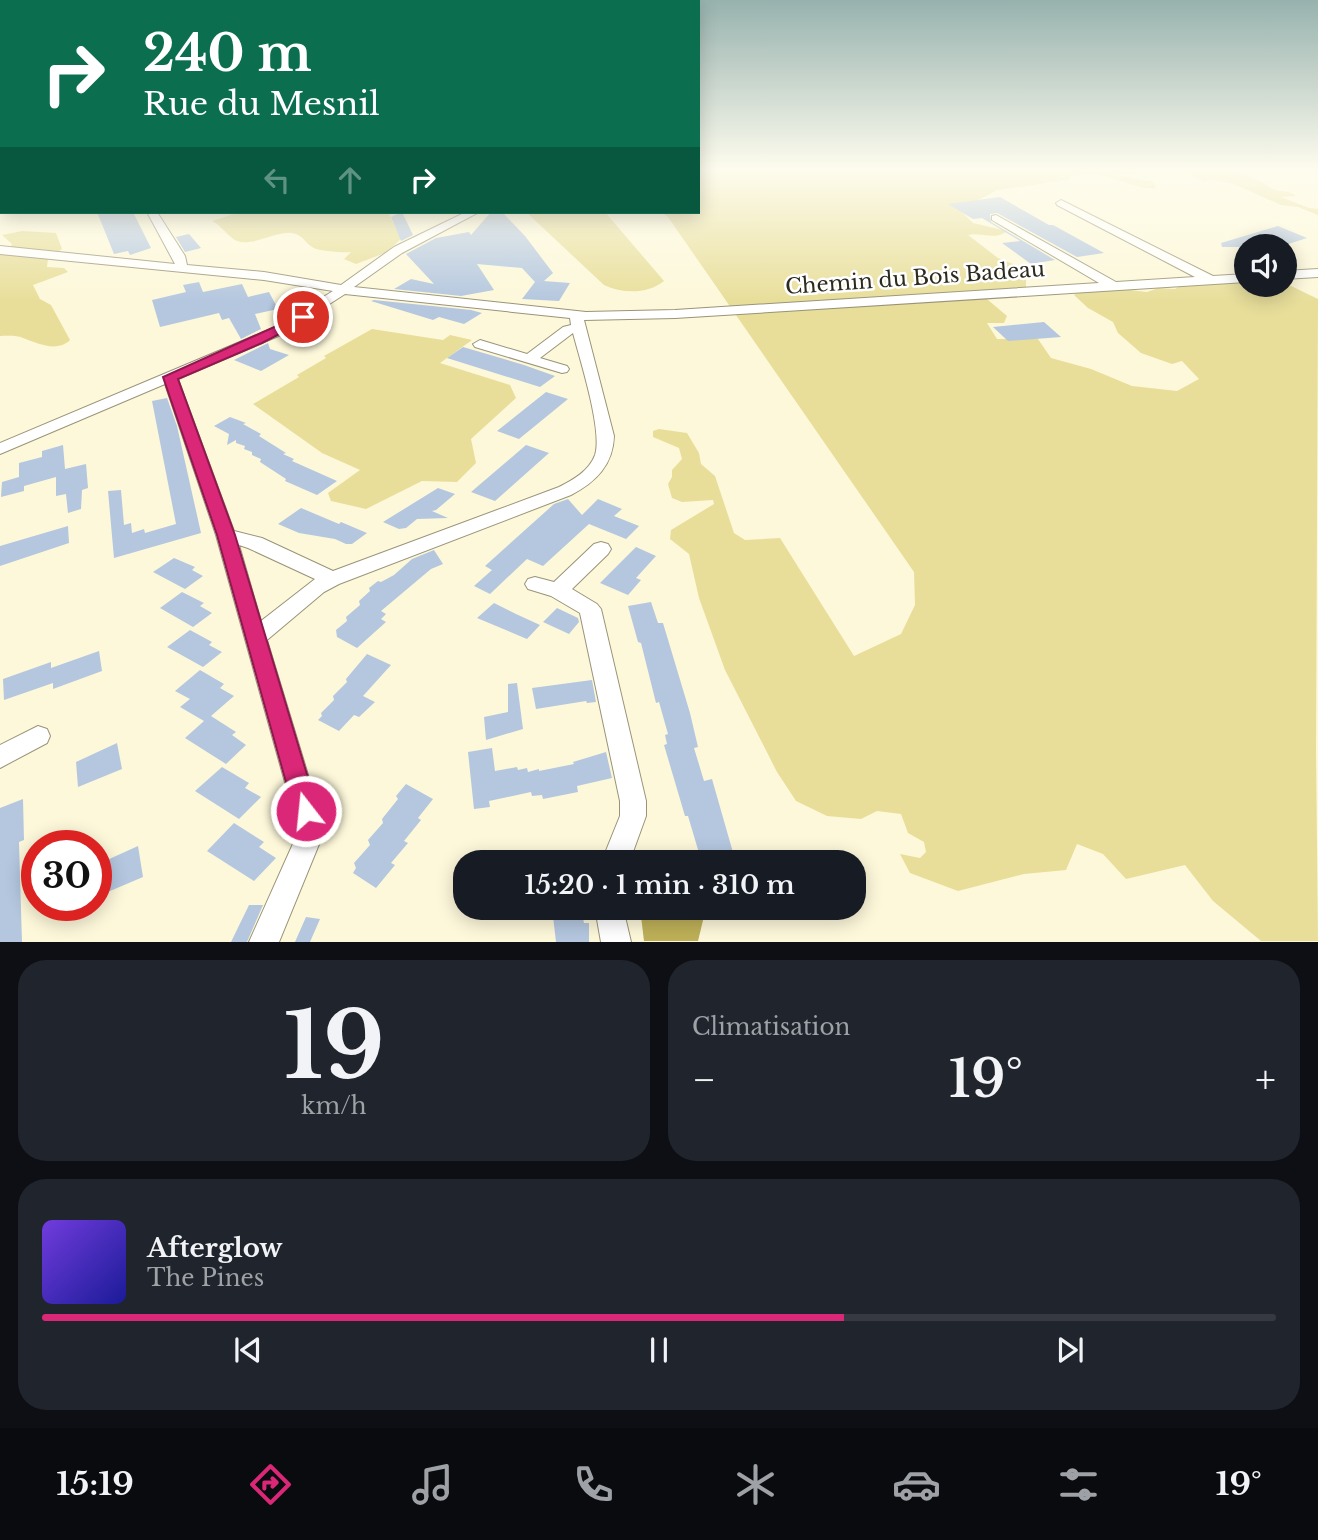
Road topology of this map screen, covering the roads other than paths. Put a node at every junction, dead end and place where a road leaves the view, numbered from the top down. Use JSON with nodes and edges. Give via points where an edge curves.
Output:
{"nodes":[{"id":1,"x":153,"y":214,"type":"edge"},
{"id":2,"x":470,"y":214,"type":"edge"},
{"id":3,"x":1082,"y":214,"type":"edge"},
{"id":4,"x":996,"y":218,"type":"dead end"},
{"id":5,"x":0,"y":250,"type":"edge"},
{"id":6,"x":182,"y":268,"type":"junction"},
{"id":7,"x":1318,"y":273,"type":"edge"},
{"id":8,"x":1297,"y":274,"type":"edge"},
{"id":9,"x":1234,"y":279,"type":"edge"},
{"id":10,"x":1210,"y":280,"type":"junction"},
{"id":11,"x":1113,"y":286,"type":"junction"},
{"id":12,"x":342,"y":290,"type":"junction"},
{"id":13,"x":581,"y":320,"type":"junction"},
{"id":14,"x":480,"y":344,"type":"dead end"},
{"id":15,"x":529,"y":359,"type":"junction"},
{"id":16,"x":562,"y":369,"type":"dead end"},
{"id":17,"x":170,"y":377,"type":"junction"},
{"id":18,"x":0,"y":449,"type":"edge"},
{"id":19,"x":226,"y":535,"type":"junction"},
{"id":20,"x":601,"y":549,"type":"dead end"},
{"id":21,"x":332,"y":579,"type":"junction"},
{"id":22,"x":257,"y":636,"type":"junction"},
{"id":23,"x":38,"y":736,"type":"dead end"},
{"id":24,"x":0,"y":757,"type":"edge"},
{"id":25,"x":620,"y":850,"type":"edge"},
{"id":26,"x":611,"y":920,"type":"edge"},
{"id":27,"x":264,"y":942,"type":"edge"},
{"id":28,"x":616,"y":942,"type":"edge"}],
"edges":[{"from":1,"to":6,"type":"street"},
{"from":2,"to":12,"type":"street","via":[[398,250]]},
{"from":3,"to":10,"type":"street"},
{"from":4,"to":11,"type":"street"},
{"from":5,"to":6,"type":"street","name":"Chemin du Bois Badeau"},
{"from":6,"to":12,"type":"street","name":"Chemin du Bois Badeau"},
{"from":7,"to":8,"type":"street"},
{"from":9,"to":10,"type":"street","name":"Chemin du Bois Badeau"},
{"from":10,"to":11,"type":"street","name":"Chemin du Bois Badeau"},
{"from":11,"to":13,"type":"street","name":"Chemin du Bois Badeau"},
{"from":12,"to":13,"type":"street","name":"Chemin du Bois Badeau"},
{"from":12,"to":17,"type":"street","via":[[278,331]]},
{"from":13,"to":15,"type":"street"},
{"from":13,"to":21,"type":"street","via":[[606,436],[606,453],[592,473],[565,491]]},
{"from":14,"to":15,"type":"street"},
{"from":15,"to":16,"type":"street"},
{"from":17,"to":18,"type":"street"},
{"from":17,"to":19,"type":"street"},
{"from":19,"to":21,"type":"street","via":[[255,543]]},
{"from":19,"to":22,"type":"street"},
{"from":20,"to":25,"type":"street","via":[[546,587],[590,609],[633,801],[633,816]]},
{"from":21,"to":22,"type":"street"},
{"from":22,"to":27,"type":"street","via":[[306,811],[309,837]]},
{"from":23,"to":24,"type":"street"},
{"from":26,"to":28,"type":"street"}]}
